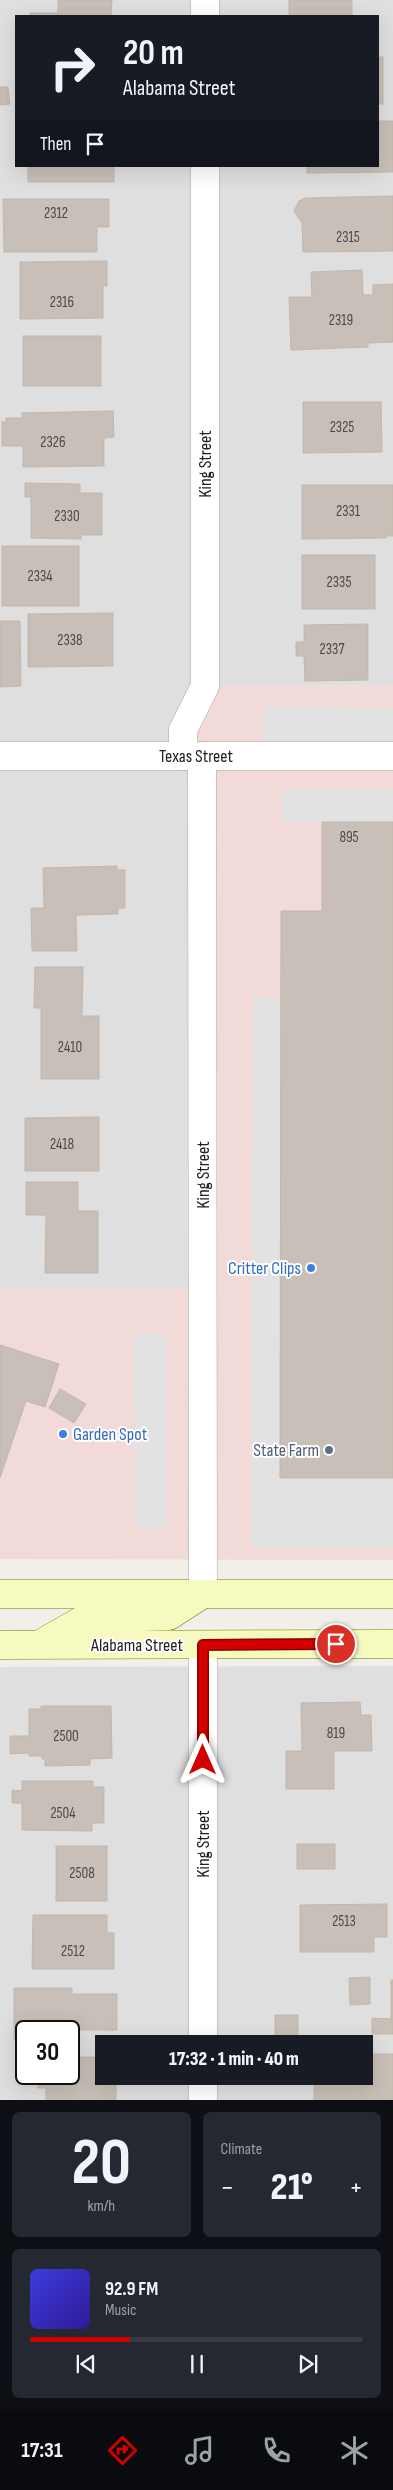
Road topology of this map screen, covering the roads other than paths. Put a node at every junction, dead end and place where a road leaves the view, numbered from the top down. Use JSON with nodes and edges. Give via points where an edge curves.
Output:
{"nodes":[{"id":1,"x":206,"y":0,"type":"edge"},
{"id":2,"x":206,"y":15,"type":"edge"},
{"id":3,"x":206,"y":167,"type":"edge"},
{"id":4,"x":0,"y":756,"type":"edge"},
{"id":5,"x":192,"y":756,"type":"junction"},
{"id":6,"x":393,"y":756,"type":"edge"},
{"id":7,"x":0,"y":1594,"type":"edge"},
{"id":8,"x":203,"y":1594,"type":"junction"},
{"id":9,"x":393,"y":1594,"type":"edge"},
{"id":10,"x":393,"y":1644,"type":"edge"},
{"id":11,"x":0,"y":1645,"type":"edge"},
{"id":12,"x":39,"y":1645,"type":"junction"},
{"id":13,"x":203,"y":1645,"type":"junction"},
{"id":14,"x":203,"y":2035,"type":"edge"},
{"id":15,"x":203,"y":2085,"type":"edge"},
{"id":16,"x":203,"y":2100,"type":"edge"}],
"edges":[{"from":1,"to":2,"type":"street"},
{"from":3,"to":5,"type":"street","name":"King Street","via":[[206,686],[182,730]]},
{"from":4,"to":5,"type":"street","name":"Texas Street"},
{"from":5,"to":6,"type":"street","name":"Texas Street"},
{"from":5,"to":8,"type":"street","name":"King Street"},
{"from":7,"to":8,"type":"main road"},
{"from":8,"to":9,"type":"main road"},
{"from":8,"to":12,"type":"main road","via":[[169,1616],[84,1619]]},
{"from":10,"to":13,"type":"main road","name":"Alabama Street"},
{"from":11,"to":12,"type":"main road","name":"Alabama Street"},
{"from":12,"to":13,"type":"main road","name":"Alabama Street"},
{"from":13,"to":14,"type":"street","name":"King Street"},
{"from":15,"to":16,"type":"street"}]}
